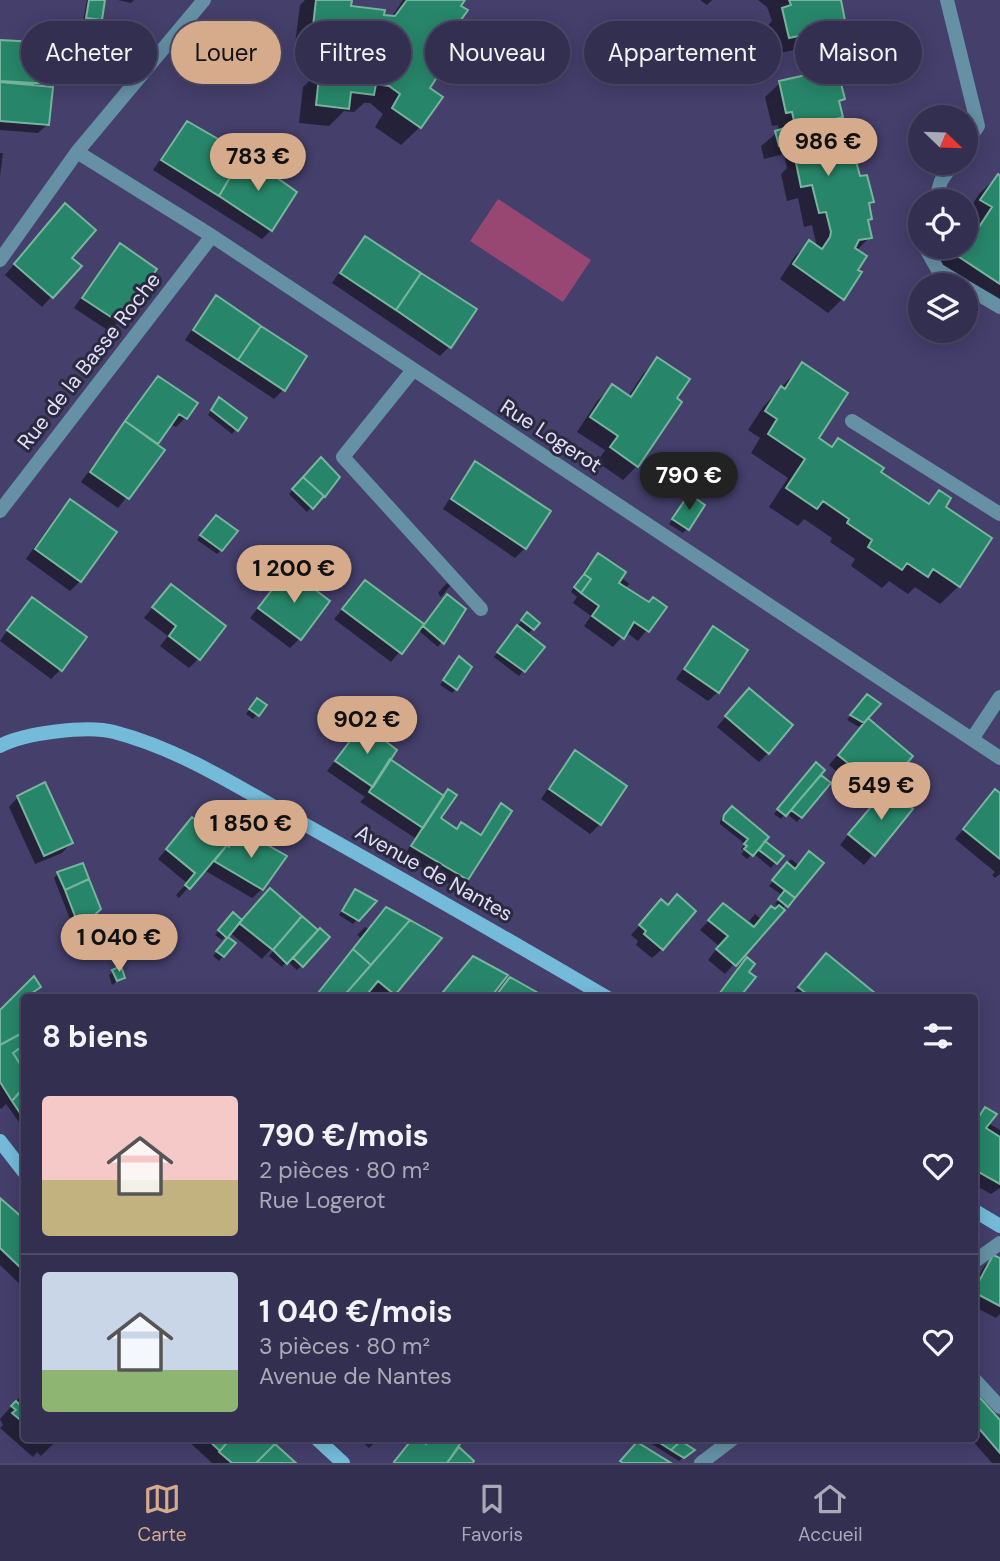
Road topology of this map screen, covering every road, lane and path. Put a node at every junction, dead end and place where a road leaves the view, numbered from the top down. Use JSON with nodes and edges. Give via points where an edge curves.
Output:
{"nodes":[{"id":1,"x":204,"y":0,"type":"edge"},
{"id":2,"x":947,"y":0,"type":"edge"},
{"id":3,"x":973,"y":105,"type":"edge"},
{"id":4,"x":77,"y":152,"type":"junction"},
{"id":5,"x":212,"y":236,"type":"junction"},
{"id":6,"x":932,"y":259,"type":"edge"},
{"id":7,"x":0,"y":260,"type":"edge"},
{"id":8,"x":943,"y":273,"type":"edge"},
{"id":9,"x":978,"y":294,"type":"edge"},
{"id":10,"x":1000,"y":307,"type":"edge"},
{"id":11,"x":413,"y":370,"type":"junction"},
{"id":12,"x":852,"y":421,"type":"dead end"},
{"id":13,"x":0,"y":511,"type":"edge"},
{"id":14,"x":1000,"y":514,"type":"edge"},
{"id":15,"x":481,"y":609,"type":"dead end"},
{"id":16,"x":1000,"y":697,"type":"edge"},
{"id":17,"x":972,"y":739,"type":"junction"},
{"id":18,"x":0,"y":746,"type":"edge"},
{"id":19,"x":1000,"y":758,"type":"edge"},
{"id":20,"x":601,"y":994,"type":"edge"},
{"id":21,"x":0,"y":1141,"type":"edge"},
{"id":22,"x":21,"y":1168,"type":"edge"},
{"id":23,"x":978,"y":1213,"type":"edge"},
{"id":24,"x":1000,"y":1226,"type":"edge"},
{"id":25,"x":1000,"y":1243,"type":"edge"},
{"id":26,"x":978,"y":1259,"type":"edge"},
{"id":27,"x":978,"y":1383,"type":"edge"},
{"id":28,"x":1000,"y":1407,"type":"edge"},
{"id":29,"x":320,"y":1442,"type":"edge"},
{"id":30,"x":729,"y":1442,"type":"edge"},
{"id":31,"x":344,"y":1463,"type":"edge"},
{"id":32,"x":701,"y":1463,"type":"edge"}],
"edges":[{"from":1,"to":4,"type":"street"},
{"from":2,"to":3,"type":"street"},
{"from":4,"to":5,"type":"street","name":"Rue Logerot"},
{"from":4,"to":7,"type":"street"},
{"from":5,"to":11,"type":"street","name":"Rue Logerot"},
{"from":5,"to":13,"type":"street","name":"Rue de la Basse Roche"},
{"from":6,"to":8,"type":"street"},
{"from":9,"to":10,"type":"street"},
{"from":11,"to":15,"type":"street","via":[[343,457]]},
{"from":11,"to":17,"type":"street","name":"Rue Logerot"},
{"from":12,"to":14,"type":"street"},
{"from":16,"to":17,"type":"street"},
{"from":17,"to":19,"type":"street","name":"Rue Logerot"},
{"from":18,"to":20,"type":"main road","name":"Avenue de Nantes","via":[[53,731],[110,731],[173,751],[406,879]]},
{"from":21,"to":22,"type":"main road"},
{"from":23,"to":24,"type":"main road"},
{"from":25,"to":26,"type":"street"},
{"from":27,"to":28,"type":"street"},
{"from":29,"to":31,"type":"main road"},
{"from":30,"to":32,"type":"street"}]}
